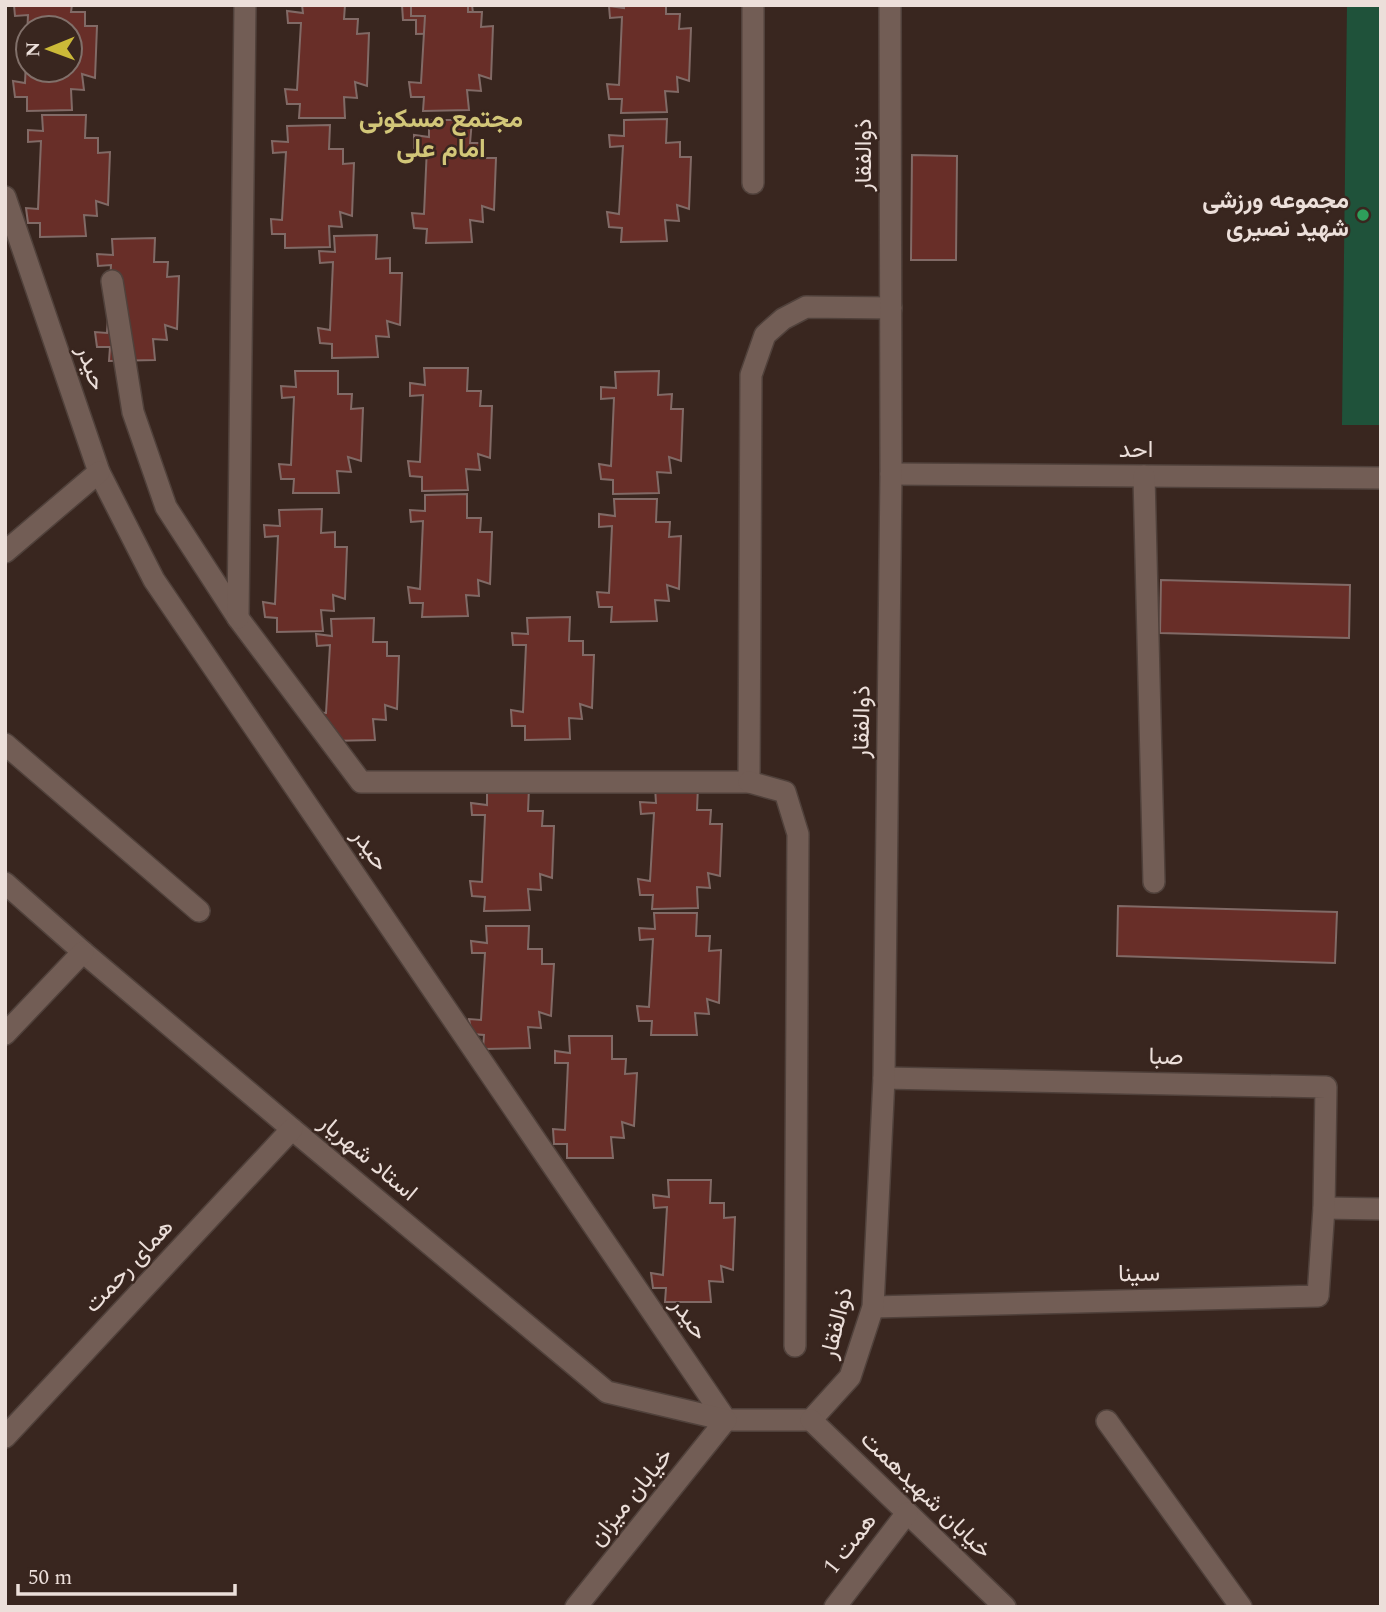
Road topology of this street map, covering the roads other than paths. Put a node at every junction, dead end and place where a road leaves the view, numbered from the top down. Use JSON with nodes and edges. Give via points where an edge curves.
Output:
{"nodes":[{"id":1,"x":245,"y":5,"type":"edge"},
{"id":2,"x":753,"y":5,"type":"edge"},
{"id":3,"x":890,"y":5,"type":"edge"},
{"id":4,"x":753,"y":183,"type":"dead end"},
{"id":5,"x":5,"y":197,"type":"edge"},
{"id":6,"x":112,"y":281,"type":"dead end"},
{"id":7,"x":891,"y":308,"type":"junction"},
{"id":8,"x":99,"y":472,"type":"junction"},
{"id":9,"x":891,"y":474,"type":"junction"},
{"id":10,"x":1144,"y":476,"type":"junction"},
{"id":11,"x":1381,"y":478,"type":"edge"},
{"id":12,"x":5,"y":552,"type":"edge"},
{"id":13,"x":238,"y":618,"type":"junction"},
{"id":14,"x":5,"y":744,"type":"edge"},
{"id":15,"x":749,"y":782,"type":"junction"},
{"id":16,"x":1154,"y":882,"type":"dead end"},
{"id":17,"x":5,"y":883,"type":"edge"},
{"id":18,"x":199,"y":911,"type":"dead end"},
{"id":19,"x":83,"y":952,"type":"junction"},
{"id":20,"x":5,"y":1034,"type":"edge"},
{"id":21,"x":884,"y":1078,"type":"junction"},
{"id":22,"x":292,"y":1129,"type":"junction"},
{"id":23,"x":1324,"y":1208,"type":"junction"},
{"id":24,"x":1381,"y":1209,"type":"edge"},
{"id":25,"x":873,"y":1307,"type":"junction"},
{"id":26,"x":795,"y":1346,"type":"dead end"},
{"id":27,"x":726,"y":1420,"type":"junction"},
{"id":28,"x":811,"y":1420,"type":"junction"},
{"id":29,"x":1107,"y":1421,"type":"dead end"},
{"id":30,"x":5,"y":1437,"type":"edge"},
{"id":31,"x":907,"y":1513,"type":"junction"},
{"id":32,"x":576,"y":1607,"type":"edge"},
{"id":33,"x":835,"y":1607,"type":"edge"},
{"id":34,"x":1006,"y":1607,"type":"edge"},
{"id":35,"x":1241,"y":1607,"type":"edge"}],
"edges":[{"from":1,"to":13,"type":"street"},
{"from":2,"to":4,"type":"street"},
{"from":3,"to":7,"type":"street","name":"ذوالفقار"},
{"from":5,"to":8,"type":"street","name":"حیدر"},
{"from":6,"to":13,"type":"street","via":[[133,412],[166,508]]},
{"from":7,"to":9,"type":"street","name":"ذوالفقار"},
{"from":7,"to":15,"type":"street","via":[[806,307],[765,335],[751,375]]},
{"from":8,"to":12,"type":"street"},
{"from":8,"to":27,"type":"street","name":"حیدر","via":[[154,580]]},
{"from":9,"to":10,"type":"street","name":"احد"},
{"from":9,"to":21,"type":"street","name":"ذوالفقار"},
{"from":10,"to":11,"type":"street","name":"احد"},
{"from":10,"to":16,"type":"street"},
{"from":13,"to":15,"type":"street","via":[[361,782]]},
{"from":14,"to":18,"type":"street"},
{"from":15,"to":26,"type":"street","via":[[785,792],[798,834]]},
{"from":17,"to":19,"type":"street","name":"استاد شهریار"},
{"from":19,"to":20,"type":"street"},
{"from":19,"to":22,"type":"street","name":"استاد شهریار"},
{"from":21,"to":23,"type":"street","name":"صبا","via":[[1326,1087]]},
{"from":21,"to":25,"type":"street","name":"ذوالفقار"},
{"from":22,"to":27,"type":"street","name":"استاد شهریار","via":[[607,1392]]},
{"from":22,"to":30,"type":"street","name":"همای رحمت"},
{"from":23,"to":24,"type":"street"},
{"from":23,"to":25,"type":"street","name":"سینا","via":[[1318,1296]]},
{"from":25,"to":28,"type":"street","name":"ذوالفقار","via":[[850,1377]]},
{"from":27,"to":28,"type":"street"},
{"from":27,"to":32,"type":"street","name":"خیابان میزان"},
{"from":28,"to":31,"type":"street","name":"خیابان شهیدهمت"},
{"from":29,"to":35,"type":"street"},
{"from":31,"to":33,"type":"street","name":"همت 1"},
{"from":31,"to":34,"type":"street","name":"خیابان شهیدهمت"}]}
